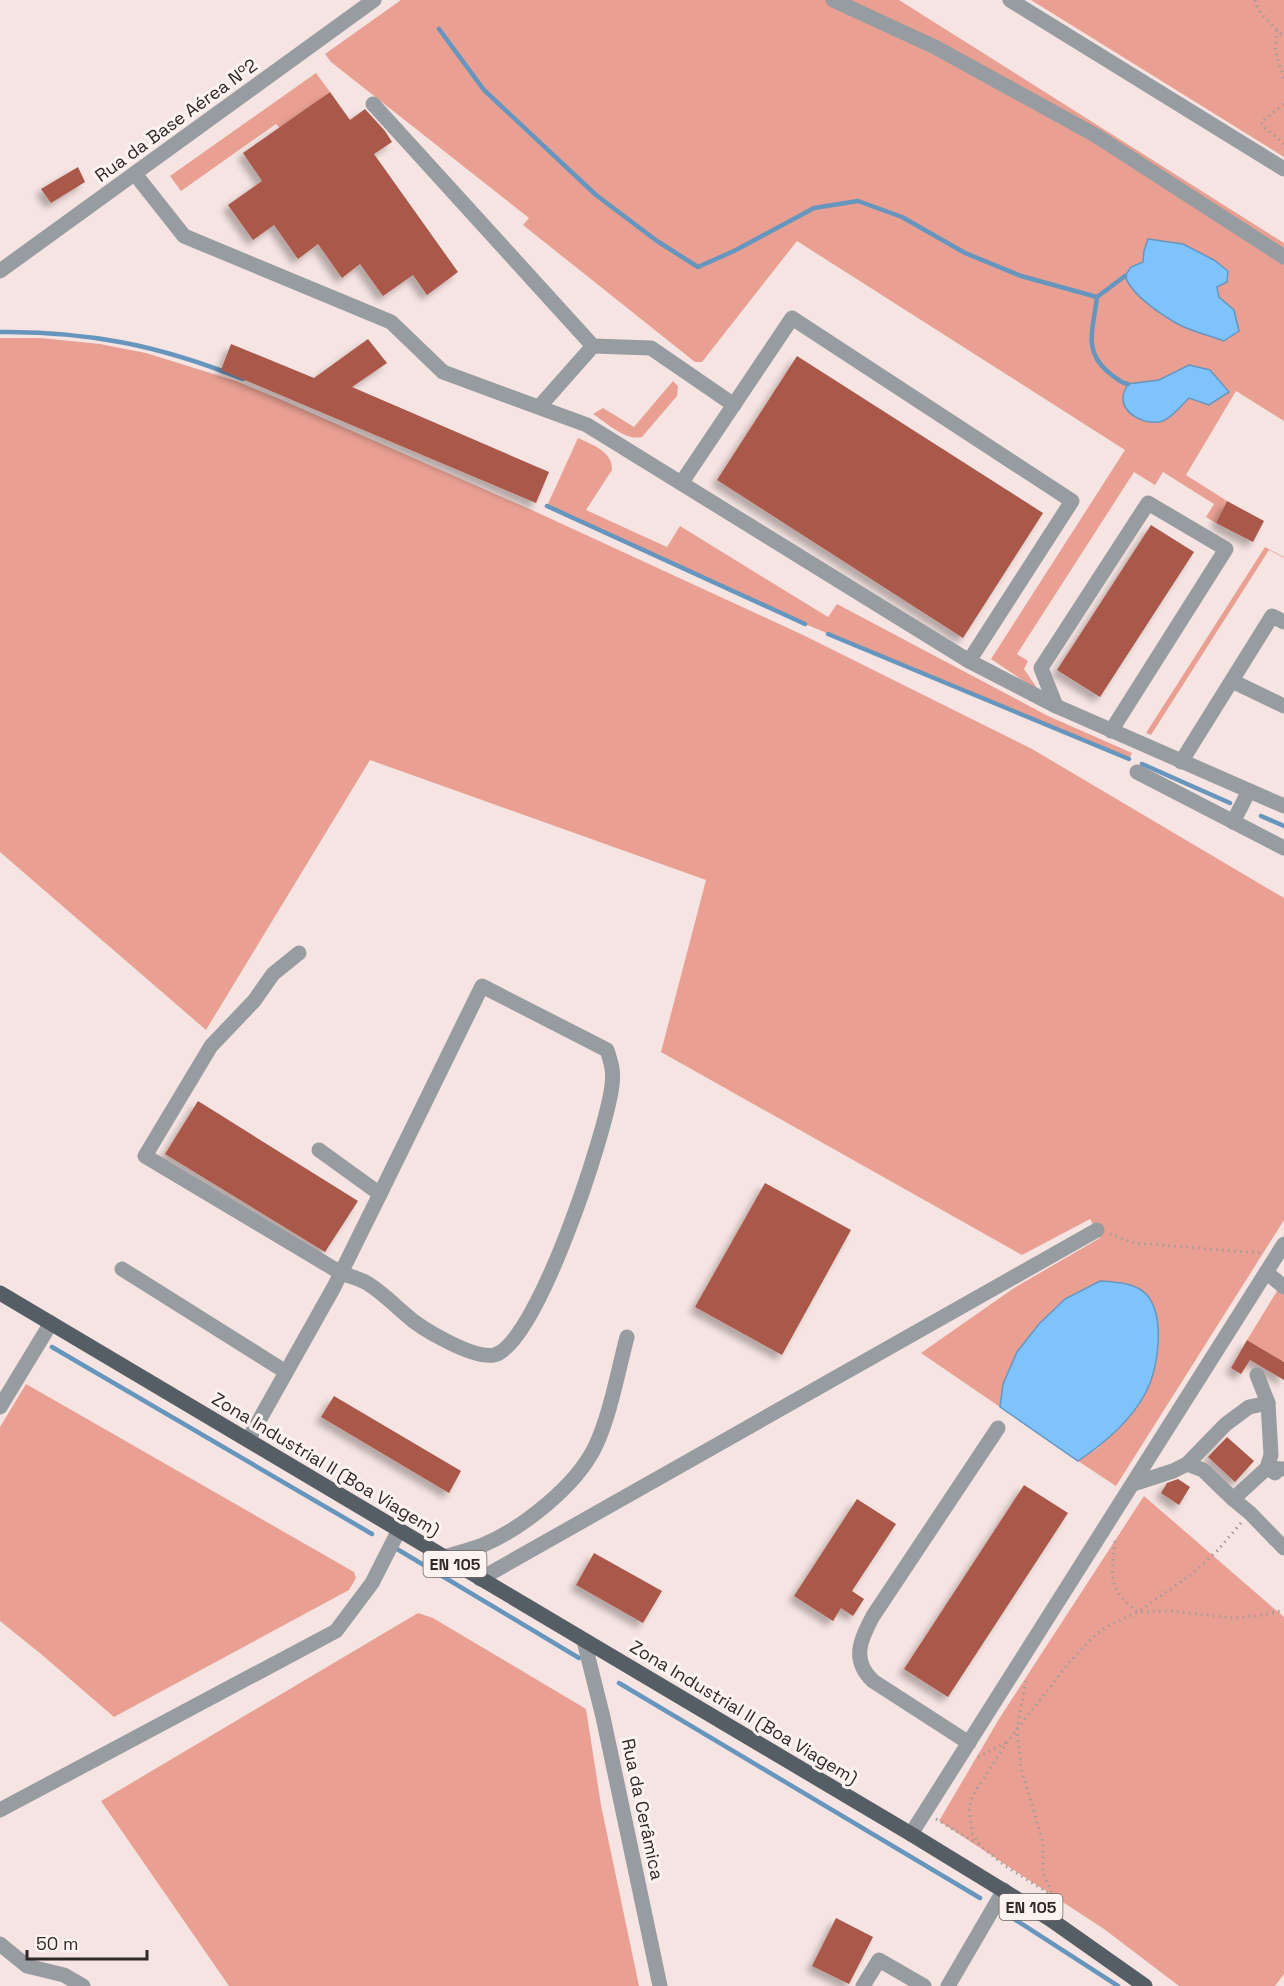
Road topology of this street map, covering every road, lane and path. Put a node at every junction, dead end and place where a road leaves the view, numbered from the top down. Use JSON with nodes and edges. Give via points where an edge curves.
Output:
{"nodes":[{"id":1,"x":374,"y":0,"type":"edge"},
{"id":2,"x":833,"y":0,"type":"edge"},
{"id":3,"x":1010,"y":0,"type":"edge"},
{"id":4,"x":1255,"y":0,"type":"edge"},
{"id":5,"x":1277,"y":30,"type":"junction"},
{"id":6,"x":1284,"y":34,"type":"edge"},
{"id":7,"x":1284,"y":79,"type":"edge"},
{"id":8,"x":373,"y":104,"type":"dead end"},
{"id":9,"x":1284,"y":104,"type":"edge"},
{"id":10,"x":1284,"y":144,"type":"edge"},
{"id":11,"x":1284,"y":169,"type":"edge"},
{"id":12,"x":135,"y":174,"type":"junction"},
{"id":13,"x":1284,"y":257,"type":"edge"},
{"id":14,"x":0,"y":271,"type":"edge"},
{"id":15,"x":593,"y":346,"type":"junction"},
{"id":16,"x":734,"y":405,"type":"junction"},
{"id":17,"x":539,"y":407,"type":"junction"},
{"id":18,"x":682,"y":482,"type":"junction"},
{"id":19,"x":1284,"y":622,"type":"edge"},
{"id":20,"x":969,"y":661,"type":"junction"},
{"id":21,"x":1232,"y":681,"type":"junction"},
{"id":22,"x":1056,"y":706,"type":"junction"},
{"id":23,"x":1284,"y":706,"type":"edge"},
{"id":24,"x":1111,"y":731,"type":"junction"},
{"id":25,"x":1181,"y":762,"type":"junction"},
{"id":26,"x":1137,"y":772,"type":"dead end"},
{"id":27,"x":1249,"y":791,"type":"junction"},
{"id":28,"x":1284,"y":806,"type":"edge"},
{"id":29,"x":1233,"y":822,"type":"junction"},
{"id":30,"x":1284,"y":848,"type":"edge"},
{"id":31,"x":299,"y":952,"type":"dead end"},
{"id":32,"x":319,"y":1150,"type":"dead end"},
{"id":33,"x":380,"y":1194,"type":"junction"},
{"id":34,"x":1097,"y":1230,"type":"joint"},
{"id":35,"x":1282,"y":1250,"type":"edge"},
{"id":36,"x":122,"y":1269,"type":"dead end"},
{"id":37,"x":1266,"y":1272,"type":"junction"},
{"id":38,"x":341,"y":1273,"type":"junction"},
{"id":39,"x":1284,"y":1287,"type":"edge"},
{"id":40,"x":0,"y":1293,"type":"edge"},
{"id":41,"x":51,"y":1323,"type":"junction"},
{"id":42,"x":627,"y":1337,"type":"dead end"},
{"id":43,"x":286,"y":1372,"type":"junction"},
{"id":44,"x":1257,"y":1375,"type":"dead end"},
{"id":45,"x":1268,"y":1403,"type":"junction"},
{"id":46,"x":0,"y":1407,"type":"edge"},
{"id":47,"x":998,"y":1428,"type":"dead end"},
{"id":48,"x":248,"y":1440,"type":"junction"},
{"id":49,"x":1188,"y":1464,"type":"junction"},
{"id":50,"x":1267,"y":1468,"type":"junction"},
{"id":51,"x":1284,"y":1469,"type":"edge"},
{"id":52,"x":1284,"y":1478,"type":"edge"},
{"id":53,"x":1133,"y":1484,"type":"junction"},
{"id":54,"x":1233,"y":1499,"type":"junction"},
{"id":55,"x":1117,"y":1509,"type":"junction"},
{"id":56,"x":1250,"y":1513,"type":"junction"},
{"id":57,"x":399,"y":1530,"type":"junction"},
{"id":58,"x":1284,"y":1548,"type":"edge"},
{"id":59,"x":444,"y":1557,"type":"junction"},
{"id":60,"x":480,"y":1579,"type":"junction"},
{"id":61,"x":1284,"y":1610,"type":"edge"},
{"id":62,"x":1138,"y":1612,"type":"junction"},
{"id":63,"x":584,"y":1641,"type":"junction"},
{"id":64,"x":1017,"y":1728,"type":"junction"},
{"id":65,"x":969,"y":1743,"type":"junction"},
{"id":66,"x":0,"y":1810,"type":"edge"},
{"id":67,"x":925,"y":1813,"type":"junction"},
{"id":68,"x":911,"y":1834,"type":"junction"},
{"id":69,"x":981,"y":1846,"type":"junction"},
{"id":70,"x":1004,"y":1890,"type":"junction"},
{"id":71,"x":1053,"y":1896,"type":"junction"},
{"id":72,"x":1060,"y":1911,"type":"dead end"},
{"id":73,"x":0,"y":1944,"type":"edge"},
{"id":74,"x":83,"y":1986,"type":"edge"},
{"id":75,"x":660,"y":1986,"type":"edge"},
{"id":76,"x":863,"y":1986,"type":"edge"},
{"id":77,"x":924,"y":1986,"type":"edge"},
{"id":78,"x":948,"y":1986,"type":"edge"},
{"id":79,"x":1145,"y":1986,"type":"edge"}],
"edges":[{"from":1,"to":12,"type":"street","name":"Rua da Base Aérea Nº2"},
{"from":2,"to":13,"type":"street","via":[[935,47],[1095,135]]},
{"from":3,"to":11,"type":"street"},
{"from":4,"to":5,"type":"path"},
{"from":5,"to":6,"type":"path"},
{"from":5,"to":7,"type":"path","via":[[1275,51]]},
{"from":8,"to":15,"type":"street"},
{"from":9,"to":10,"type":"path","via":[[1261,122]]},
{"from":12,"to":14,"type":"street","name":"Rua da Base Aérea Nº2"},
{"from":12,"to":17,"type":"street","via":[[184,236],[391,322],[443,372]]},
{"from":15,"to":16,"type":"street","via":[[651,348]]},
{"from":15,"to":17,"type":"street"},
{"from":16,"to":18,"type":"street"},
{"from":16,"to":20,"type":"street","via":[[792,318],[1072,501]]},
{"from":17,"to":18,"type":"street","via":[[587,424]]},
{"from":18,"to":20,"type":"street"},
{"from":19,"to":21,"type":"street","via":[[1272,616]]},
{"from":20,"to":22,"type":"street"},
{"from":21,"to":23,"type":"street"},
{"from":21,"to":25,"type":"street"},
{"from":22,"to":24,"type":"street"},
{"from":22,"to":24,"type":"street","via":[[1041,668],[1148,503],[1226,549]]},
{"from":24,"to":25,"type":"street"},
{"from":25,"to":27,"type":"street"},
{"from":26,"to":29,"type":"street"},
{"from":27,"to":28,"type":"street"},
{"from":27,"to":29,"type":"street"},
{"from":29,"to":30,"type":"street"},
{"from":31,"to":38,"type":"street","via":[[273,974],[254,1001],[211,1046],[145,1156]]},
{"from":32,"to":33,"type":"street"},
{"from":33,"to":38,"type":"street"},
{"from":33,"to":38,"type":"street","via":[[482,986],[607,1050],[613,1067],[612,1086],[584,1190],[538,1299],[508,1347],[495,1355],[468,1350],[424,1328],[367,1283]]},
{"from":34,"to":35,"type":"path","via":[[1136,1243]]},
{"from":34,"to":60,"type":"street"},
{"from":35,"to":37,"type":"street"},
{"from":36,"to":43,"type":"street"},
{"from":37,"to":39,"type":"street"},
{"from":37,"to":53,"type":"street"},
{"from":38,"to":43,"type":"street"},
{"from":40,"to":41,"type":"main road","name":"Zona Industrial II (Boa Viagem)","number":"EN 105"},
{"from":41,"to":46,"type":"street"},
{"from":41,"to":48,"type":"main road","name":"Zona Industrial II (Boa Viagem)","number":"EN 105"},
{"from":42,"to":59,"type":"street","via":[[602,1429],[575,1476],[517,1527]]},
{"from":43,"to":48,"type":"street"},
{"from":44,"to":45,"type":"street"},
{"from":45,"to":49,"type":"street","via":[[1249,1407]]},
{"from":45,"to":50,"type":"street","via":[[1271,1455]]},
{"from":47,"to":65,"type":"street","via":[[873,1616],[859,1654],[860,1665],[873,1682]]},
{"from":48,"to":57,"type":"main road","name":"Zona Industrial II (Boa Viagem)","number":"EN 105"},
{"from":49,"to":53,"type":"street"},
{"from":49,"to":54,"type":"street","via":[[1203,1470]]},
{"from":50,"to":51,"type":"street"},
{"from":50,"to":52,"type":"street"},
{"from":50,"to":54,"type":"street"},
{"from":53,"to":55,"type":"street"},
{"from":54,"to":56,"type":"street"},
{"from":55,"to":62,"type":"path","via":[[1112,1580],[1117,1593]]},
{"from":55,"to":65,"type":"street"},
{"from":56,"to":58,"type":"street"},
{"from":56,"to":62,"type":"path","via":[[1205,1563]]},
{"from":57,"to":59,"type":"main road","name":"Zona Industrial II (Boa Viagem)","number":"EN 105"},
{"from":57,"to":66,"type":"street","via":[[372,1583],[336,1631]]},
{"from":59,"to":60,"type":"main road","name":"Zona Industrial II (Boa Viagem)","number":"EN 105"},
{"from":60,"to":63,"type":"main road","name":"Zona Industrial II (Boa Viagem)","number":"EN 105"},
{"from":61,"to":62,"type":"path","via":[[1233,1618],[1171,1611]]},
{"from":62,"to":64,"type":"path","via":[[1092,1638]]},
{"from":63,"to":68,"type":"main road","name":"Zona Industrial II (Boa Viagem)","number":"EN 105"},
{"from":63,"to":75,"type":"street","name":"Rua da Cerâmica"},
{"from":64,"to":69,"type":"path","via":[[969,1808],[972,1833]]},
{"from":64,"to":71,"type":"path","via":[[1021,1768],[1043,1842],[1043,1873]]},
{"from":65,"to":67,"type":"street"},
{"from":67,"to":68,"type":"street"},
{"from":67,"to":69,"type":"path"},
{"from":68,"to":70,"type":"main road","number":"EN 105"},
{"from":69,"to":71,"type":"path"},
{"from":70,"to":78,"type":"street"},
{"from":70,"to":79,"type":"main road","number":"EN 105"},
{"from":71,"to":72,"type":"path"},
{"from":73,"to":74,"type":"street","via":[[27,1966],[64,1975]]},
{"from":76,"to":77,"type":"street","via":[[879,1960]]}]}
